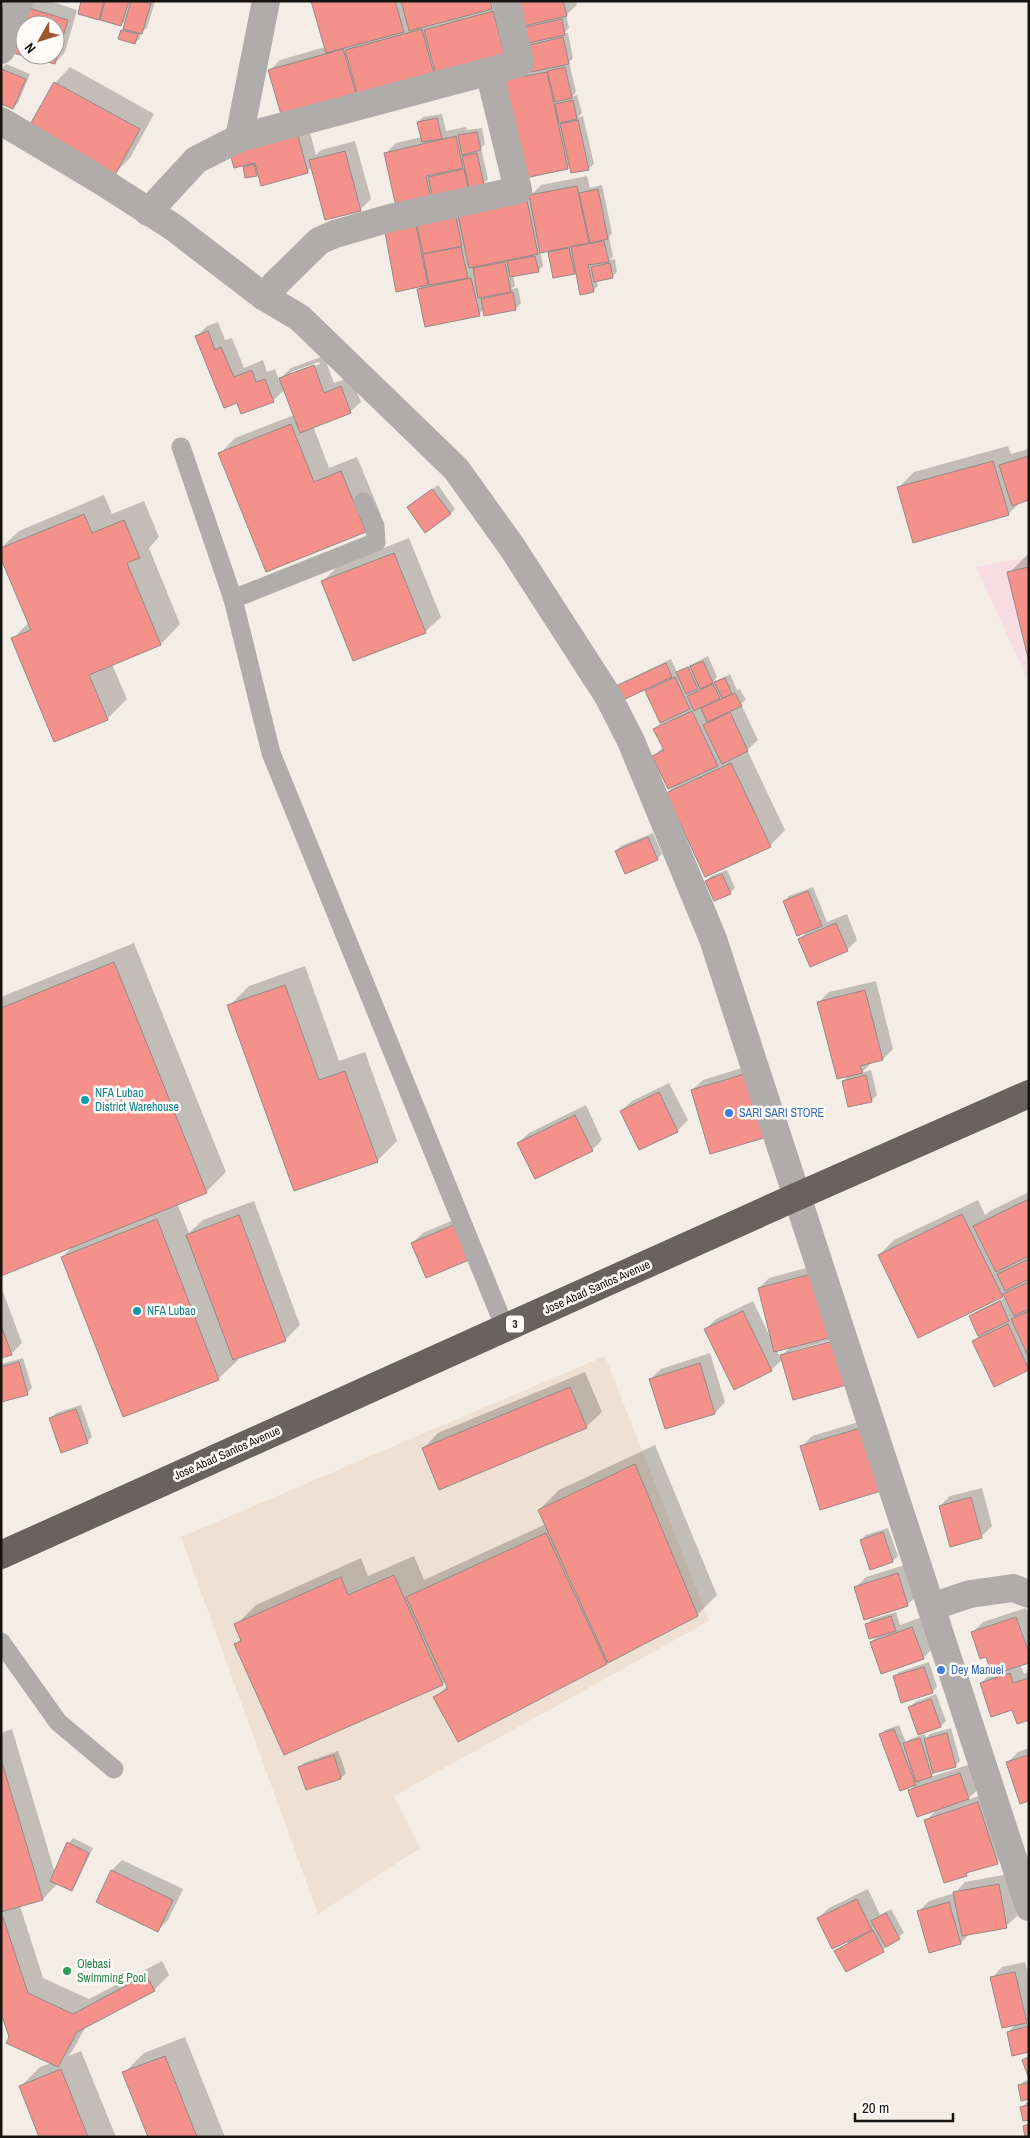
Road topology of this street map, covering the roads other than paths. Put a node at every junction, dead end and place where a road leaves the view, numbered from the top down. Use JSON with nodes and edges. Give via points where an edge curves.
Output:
{"nodes":[{"id":1,"x":18,"y":1,"type":"edge"},
{"id":2,"x":266,"y":1,"type":"edge"},
{"id":3,"x":506,"y":1,"type":"edge"},
{"id":4,"x":1,"y":50,"type":"edge"},
{"id":5,"x":489,"y":71,"type":"junction"},
{"id":6,"x":1,"y":121,"type":"edge"},
{"id":7,"x":239,"y":138,"type":"junction"},
{"id":8,"x":148,"y":212,"type":"junction"},
{"id":9,"x":263,"y":296,"type":"junction"},
{"id":10,"x":182,"y":447,"type":"dead end"},
{"id":11,"x":363,"y":502,"type":"dead end"},
{"id":12,"x":233,"y":599,"type":"junction"},
{"id":13,"x":1029,"y":1094,"type":"edge"},
{"id":14,"x":798,"y":1196,"type":"junction"},
{"id":15,"x":505,"y":1328,"type":"junction"},
{"id":16,"x":1,"y":1555,"type":"edge"},
{"id":17,"x":1029,"y":1594,"type":"edge"},
{"id":18,"x":932,"y":1607,"type":"junction"},
{"id":19,"x":1,"y":1642,"type":"edge"},
{"id":20,"x":114,"y":1769,"type":"dead end"},
{"id":21,"x":1029,"y":1907,"type":"edge"}],
"edges":[{"from":1,"to":4,"type":"street"},
{"from":2,"to":7,"type":"street"},
{"from":3,"to":5,"type":"street","via":[[520,63]]},
{"from":5,"to":7,"type":"street"},
{"from":5,"to":9,"type":"street","via":[[518,190],[390,218],[335,234],[311,248]]},
{"from":6,"to":8,"type":"street"},
{"from":7,"to":8,"type":"street","via":[[196,160]]},
{"from":8,"to":9,"type":"street","via":[[173,227]]},
{"from":9,"to":14,"type":"street","via":[[300,318],[456,469],[512,547],[608,696],[631,741],[714,939]]},
{"from":10,"to":12,"type":"lane"},
{"from":11,"to":12,"type":"lane","via":[[375,526],[376,542]]},
{"from":12,"to":15,"type":"lane","via":[[271,753]]},
{"from":13,"to":14,"type":"highway","name":"Jose Abad Santos Avenue","number":"3"},
{"from":14,"to":15,"type":"highway","name":"Jose Abad Santos Avenue","number":"3"},
{"from":14,"to":18,"type":"street"},
{"from":15,"to":16,"type":"highway","name":"Jose Abad Santos Avenue","number":"3"},
{"from":17,"to":18,"type":"street","via":[[1014,1588],[970,1594]]},
{"from":18,"to":21,"type":"street"},
{"from":19,"to":20,"type":"lane","via":[[58,1722]]}]}
